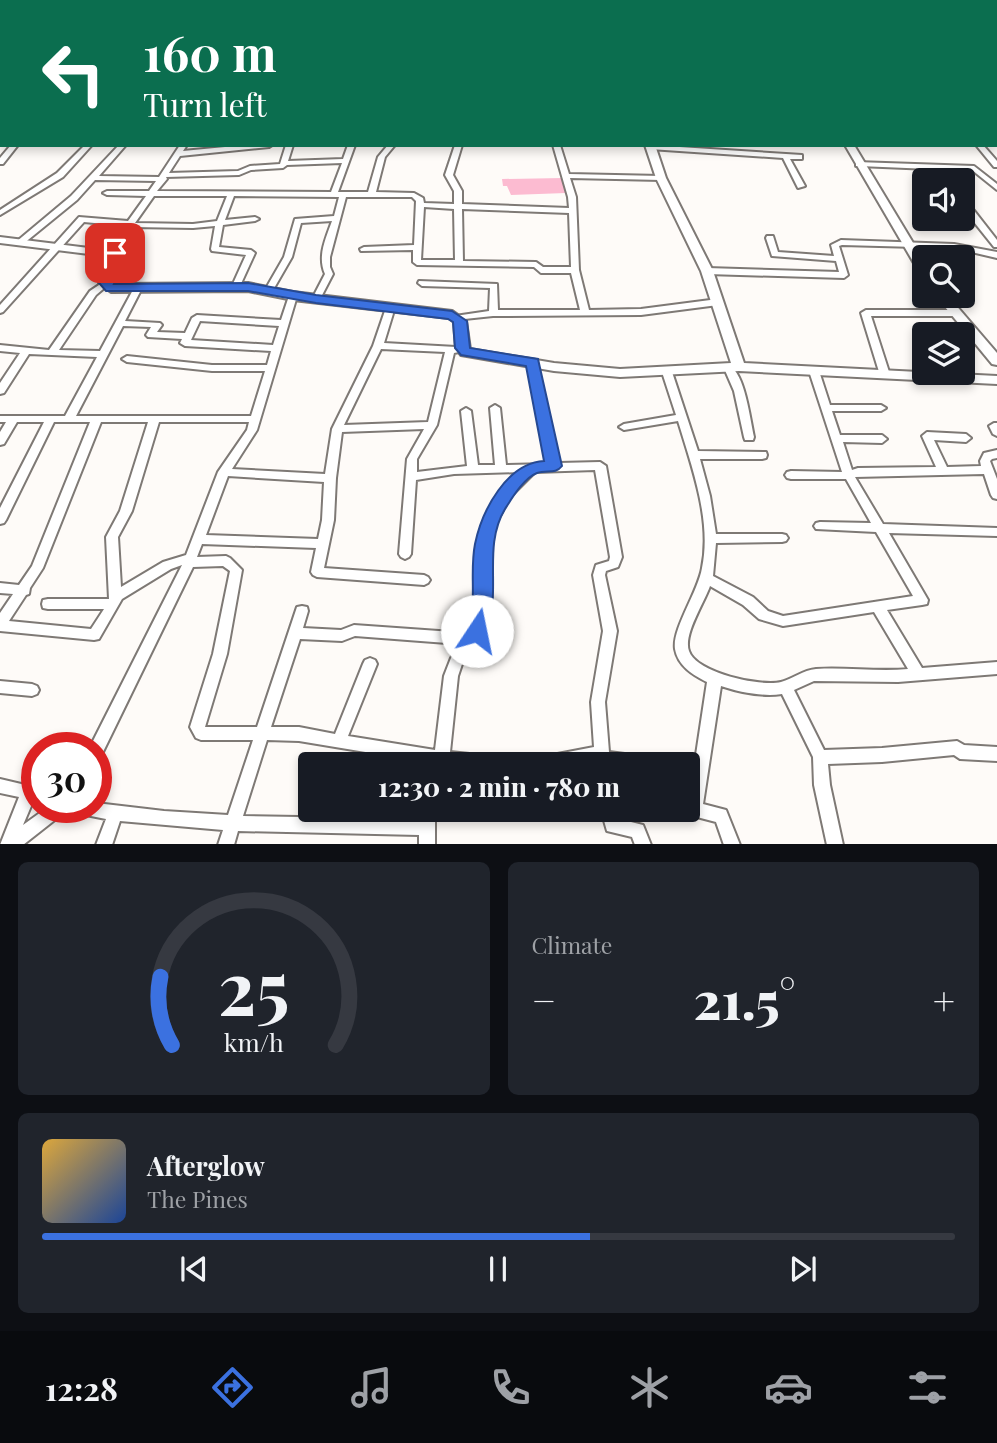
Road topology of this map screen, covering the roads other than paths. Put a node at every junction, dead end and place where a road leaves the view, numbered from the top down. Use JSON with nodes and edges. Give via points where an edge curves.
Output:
{"nodes":[{"id":1,"x":13,"y":147,"type":"edge"},
{"id":2,"x":87,"y":147,"type":"edge"},
{"id":3,"x":121,"y":147,"type":"edge"},
{"id":4,"x":183,"y":147,"type":"edge"},
{"id":5,"x":227,"y":147,"type":"edge"},
{"id":6,"x":289,"y":147,"type":"edge"},
{"id":7,"x":351,"y":147,"type":"edge"},
{"id":8,"x":390,"y":147,"type":"edge"},
{"id":9,"x":458,"y":147,"type":"edge"},
{"id":10,"x":557,"y":147,"type":"edge"},
{"id":11,"x":650,"y":147,"type":"edge"},
{"id":12,"x":664,"y":147,"type":"edge"},
{"id":13,"x":850,"y":147,"type":"edge"},
{"id":14,"x":981,"y":147,"type":"edge"},
{"id":15,"x":179,"y":154,"type":"junction"},
{"id":16,"x":786,"y":156,"type":"junction"},
{"id":17,"x":799,"y":157,"type":"dead end"},
{"id":18,"x":345,"y":160,"type":"junction"},
{"id":19,"x":0,"y":162,"type":"edge"},
{"id":20,"x":285,"y":163,"type":"junction"},
{"id":21,"x":859,"y":164,"type":"junction"},
{"id":22,"x":997,"y":165,"type":"edge"},
{"id":23,"x":932,"y":166,"type":"joint"},
{"id":24,"x":974,"y":168,"type":"edge"},
{"id":25,"x":975,"y":168,"type":"edge"},
{"id":26,"x":975,"y":169,"type":"edge"},
{"id":27,"x":997,"y":172,"type":"edge"},
{"id":28,"x":565,"y":176,"type":"junction"},
{"id":29,"x":165,"y":177,"type":"junction"},
{"id":30,"x":94,"y":178,"type":"junction"},
{"id":31,"x":660,"y":178,"type":"junction"},
{"id":32,"x":802,"y":186,"type":"dead end"},
{"id":33,"x":997,"y":188,"type":"edge"},
{"id":34,"x":107,"y":193,"type":"dead end"},
{"id":35,"x":153,"y":194,"type":"junction"},
{"id":36,"x":338,"y":194,"type":"junction"},
{"id":37,"x":231,"y":195,"type":"junction"},
{"id":38,"x":371,"y":195,"type":"junction"},
{"id":39,"x":419,"y":205,"type":"junction"},
{"id":40,"x":459,"y":206,"type":"junction"},
{"id":41,"x":573,"y":211,"type":"junction"},
{"id":42,"x":0,"y":213,"type":"edge"},
{"id":43,"x":975,"y":217,"type":"edge"},
{"id":44,"x":334,"y":218,"type":"junction"},
{"id":45,"x":255,"y":219,"type":"dead end"},
{"id":46,"x":131,"y":225,"type":"junction"},
{"id":47,"x":219,"y":225,"type":"junction"},
{"id":48,"x":770,"y":238,"type":"dead end"},
{"id":49,"x":0,"y":240,"type":"edge"},
{"id":50,"x":20,"y":242,"type":"junction"},
{"id":51,"x":907,"y":243,"type":"junction"},
{"id":52,"x":997,"y":245,"type":"edge"},
{"id":53,"x":56,"y":246,"type":"junction"},
{"id":54,"x":418,"y":247,"type":"junction"},
{"id":55,"x":364,"y":249,"type":"dead end"},
{"id":56,"x":912,"y":251,"type":"edge"},
{"id":57,"x":111,"y":253,"type":"junction"},
{"id":58,"x":997,"y":256,"type":"edge"},
{"id":59,"x":839,"y":259,"type":"junction"},
{"id":60,"x":459,"y":263,"type":"junction"},
{"id":61,"x":575,"y":270,"type":"junction"},
{"id":62,"x":707,"y":271,"type":"junction"},
{"id":63,"x":422,"y":283,"type":"dead end"},
{"id":64,"x":105,"y":284,"type":"junction"},
{"id":65,"x":236,"y":286,"type":"junction"},
{"id":66,"x":138,"y":288,"type":"junction"},
{"id":67,"x":268,"y":290,"type":"junction"},
{"id":68,"x":293,"y":296,"type":"junction"},
{"id":69,"x":316,"y":299,"type":"junction"},
{"id":70,"x":718,"y":302,"type":"junction"},
{"id":71,"x":390,"y":307,"type":"junction"},
{"id":72,"x":950,"y":308,"type":"edge"},
{"id":73,"x":0,"y":310,"type":"edge"},
{"id":74,"x":585,"y":311,"type":"junction"},
{"id":75,"x":493,"y":313,"type":"junction"},
{"id":76,"x":954,"y":313,"type":"junction"},
{"id":77,"x":458,"y":318,"type":"junction"},
{"id":78,"x":120,"y":323,"type":"junction"},
{"id":79,"x":284,"y":323,"type":"junction"},
{"id":80,"x":187,"y":336,"type":"junction"},
{"id":81,"x":378,"y":346,"type":"junction"},
{"id":82,"x":0,"y":348,"type":"edge"},
{"id":83,"x":276,"y":348,"type":"junction"},
{"id":84,"x":456,"y":350,"type":"junction"},
{"id":85,"x":25,"y":352,"type":"junction"},
{"id":86,"x":52,"y":353,"type":"junction"},
{"id":87,"x":103,"y":354,"type":"junction"},
{"id":88,"x":127,"y":359,"type":"dead end"},
{"id":89,"x":997,"y":361,"type":"edge"},
{"id":90,"x":533,"y":363,"type":"junction"},
{"id":91,"x":270,"y":368,"type":"junction"},
{"id":92,"x":734,"y":368,"type":"junction"},
{"id":93,"x":814,"y":371,"type":"junction"},
{"id":94,"x":667,"y":372,"type":"junction"},
{"id":95,"x":885,"y":375,"type":"junction"},
{"id":96,"x":997,"y":380,"type":"edge"},
{"id":97,"x":0,"y":391,"type":"edge"},
{"id":98,"x":495,"y":408,"type":"dead end"},
{"id":99,"x":827,"y":408,"type":"junction"},
{"id":100,"x":881,"y":408,"type":"dead end"},
{"id":101,"x":466,"y":411,"type":"dead end"},
{"id":102,"x":155,"y":418,"type":"junction"},
{"id":103,"x":681,"y":418,"type":"junction"},
{"id":104,"x":0,"y":419,"type":"edge"},
{"id":105,"x":255,"y":419,"type":"junction"},
{"id":106,"x":13,"y":420,"type":"junction"},
{"id":107,"x":50,"y":420,"type":"junction"},
{"id":108,"x":68,"y":420,"type":"junction"},
{"id":109,"x":96,"y":421,"type":"junction"},
{"id":110,"x":432,"y":425,"type":"junction"},
{"id":111,"x":624,"y":427,"type":"dead end"},
{"id":112,"x":337,"y":429,"type":"junction"},
{"id":113,"x":749,"y":437,"type":"dead end"},
{"id":114,"x":836,"y":438,"type":"junction"},
{"id":115,"x":966,"y":438,"type":"dead end"},
{"id":116,"x":882,"y":439,"type":"dead end"},
{"id":117,"x":0,"y":441,"type":"edge"},
{"id":118,"x":997,"y":454,"type":"edge"},
{"id":119,"x":695,"y":455,"type":"junction"},
{"id":120,"x":762,"y":455,"type":"dead end"},
{"id":121,"x":554,"y":466,"type":"junction"},
{"id":122,"x":533,"y":467,"type":"junction"},
{"id":123,"x":501,"y":468,"type":"junction"},
{"id":124,"x":473,"y":470,"type":"junction"},
{"id":125,"x":988,"y":470,"type":"junction"},
{"id":126,"x":943,"y":471,"type":"junction"},
{"id":127,"x":223,"y":472,"type":"junction"},
{"id":128,"x":848,"y":474,"type":"junction"},
{"id":129,"x":791,"y":475,"type":"dead end"},
{"id":130,"x":411,"y":477,"type":"junction"},
{"id":131,"x":330,"y":478,"type":"junction"},
{"id":132,"x":997,"y":495,"type":"edge"},
{"id":133,"x":0,"y":520,"type":"edge"},
{"id":134,"x":820,"y":526,"type":"dead end"},
{"id":135,"x":883,"y":530,"type":"junction"},
{"id":136,"x":997,"y":532,"type":"edge"},
{"id":137,"x":782,"y":538,"type":"dead end"},
{"id":138,"x":199,"y":539,"type":"junction"},
{"id":139,"x":709,"y":539,"type":"junction"},
{"id":140,"x":323,"y":544,"type":"junction"},
{"id":141,"x":405,"y":554,"type":"dead end"},
{"id":142,"x":190,"y":560,"type":"junction"},
{"id":143,"x":706,"y":578,"type":"junction"},
{"id":144,"x":424,"y":580,"type":"dead end"},
{"id":145,"x":0,"y":588,"type":"edge"},
{"id":146,"x":25,"y":590,"type":"junction"},
{"id":147,"x":115,"y":601,"type":"junction"},
{"id":148,"x":48,"y":604,"type":"dead end"},
{"id":149,"x":878,"y":607,"type":"junction"},
{"id":150,"x":302,"y":611,"type":"dead end"},
{"id":151,"x":0,"y":625,"type":"edge"},
{"id":152,"x":296,"y":633,"type":"junction"},
{"id":153,"x":470,"y":639,"type":"junction"},
{"id":154,"x":370,"y":664,"type":"dead end"},
{"id":155,"x":997,"y":668,"type":"edge"},
{"id":156,"x":918,"y":674,"type":"junction"},
{"id":157,"x":716,"y":678,"type":"junction"},
{"id":158,"x":0,"y":687,"type":"edge"},
{"id":159,"x":786,"y":688,"type":"junction"},
{"id":160,"x":32,"y":690,"type":"dead end"},
{"id":161,"x":105,"y":732,"type":"edge"},
{"id":162,"x":261,"y":734,"type":"junction"},
{"id":163,"x":340,"y":739,"type":"junction"},
{"id":164,"x":399,"y":752,"type":"edge"},
{"id":165,"x":433,"y":752,"type":"edge"},
{"id":166,"x":602,"y":752,"type":"edge"},
{"id":167,"x":698,"y":752,"type":"edge"},
{"id":168,"x":997,"y":754,"type":"edge"},
{"id":169,"x":820,"y":757,"type":"junction"},
{"id":170,"x":0,"y":786,"type":"edge"},
{"id":171,"x":700,"y":810,"type":"edge"},
{"id":172,"x":112,"y":813,"type":"edge"},
{"id":173,"x":116,"y":814,"type":"junction"},
{"id":174,"x":428,"y":822,"type":"edge"},
{"id":175,"x":612,"y":822,"type":"edge"},
{"id":176,"x":38,"y":823,"type":"edge"},
{"id":177,"x":232,"y":824,"type":"junction"},
{"id":178,"x":428,"y":827,"type":"junction"},
{"id":179,"x":8,"y":844,"type":"edge"},
{"id":180,"x":9,"y":844,"type":"edge"},
{"id":181,"x":104,"y":844,"type":"edge"},
{"id":182,"x":226,"y":844,"type":"edge"},
{"id":183,"x":427,"y":844,"type":"edge"},
{"id":184,"x":643,"y":844,"type":"edge"},
{"id":185,"x":732,"y":844,"type":"edge"},
{"id":186,"x":835,"y":844,"type":"edge"}],
"edges":[{"from":1,"to":19,"type":"street"},
{"from":2,"to":42,"type":"street","via":[[60,175]]},
{"from":3,"to":30,"type":"street"},
{"from":4,"to":15,"type":"street"},
{"from":5,"to":15,"type":"street"},
{"from":6,"to":20,"type":"street"},
{"from":7,"to":18,"type":"street"},
{"from":8,"to":38,"type":"street","via":[[382,157]]},
{"from":9,"to":40,"type":"street","via":[[449,175]]},
{"from":10,"to":28,"type":"street"},
{"from":11,"to":31,"type":"street"},
{"from":12,"to":16,"type":"street"},
{"from":13,"to":21,"type":"street"},
{"from":14,"to":22,"type":"street"},
{"from":15,"to":29,"type":"street"},
{"from":16,"to":17,"type":"street"},
{"from":16,"to":32,"type":"street"},
{"from":18,"to":20,"type":"street"},
{"from":18,"to":36,"type":"street"},
{"from":20,"to":29,"type":"street","via":[[239,173]]},
{"from":21,"to":23,"type":"street"},
{"from":21,"to":51,"type":"street"},
{"from":23,"to":24,"type":"street"},
{"from":25,"to":27,"type":"street"},
{"from":26,"to":33,"type":"street"},
{"from":28,"to":31,"type":"street"},
{"from":28,"to":41,"type":"street"},
{"from":29,"to":30,"type":"street"},
{"from":29,"to":35,"type":"street"},
{"from":30,"to":50,"type":"street"},
{"from":31,"to":62,"type":"street"},
{"from":34,"to":35,"type":"street"},
{"from":35,"to":37,"type":"street"},
{"from":35,"to":46,"type":"street"},
{"from":36,"to":37,"type":"street"},
{"from":36,"to":38,"type":"street"},
{"from":36,"to":44,"type":"street","via":[[342,207]]},
{"from":37,"to":47,"type":"street"},
{"from":38,"to":39,"type":"street","via":[[416,196]]},
{"from":39,"to":40,"type":"street"},
{"from":39,"to":54,"type":"street"},
{"from":40,"to":41,"type":"street"},
{"from":40,"to":60,"type":"street"},
{"from":41,"to":61,"type":"street"},
{"from":43,"to":52,"type":"street"},
{"from":44,"to":67,"type":"street","via":[[298,221],[288,257]]},
{"from":44,"to":69,"type":"street","via":[[325,269],[329,274]]},
{"from":45,"to":47,"type":"street"},
{"from":46,"to":47,"type":"street"},
{"from":46,"to":53,"type":"street","via":[[82,219]]},
{"from":46,"to":57,"type":"street"},
{"from":47,"to":65,"type":"street","via":[[215,249],[253,250]]},
{"from":48,"to":59,"type":"street","via":[[775,254]]},
{"from":49,"to":50,"type":"street"},
{"from":50,"to":53,"type":"street"},
{"from":51,"to":56,"type":"street"},
{"from":51,"to":58,"type":"street","via":[[956,246]]},
{"from":51,"to":59,"type":"street","via":[[838,242]]},
{"from":53,"to":57,"type":"street"},
{"from":53,"to":73,"type":"street"},
{"from":54,"to":55,"type":"street"},
{"from":54,"to":60,"type":"street","via":[[417,262]]},
{"from":57,"to":64,"type":"street","via":[[121,258]]},
{"from":59,"to":62,"type":"street","via":[[844,275]]},
{"from":60,"to":61,"type":"street"},
{"from":61,"to":74,"type":"street"},
{"from":62,"to":70,"type":"street"},
{"from":63,"to":75,"type":"street","via":[[494,286]]},
{"from":64,"to":66,"type":"street"},
{"from":64,"to":86,"type":"street","via":[[93,293]]},
{"from":65,"to":66,"type":"street"},
{"from":65,"to":67,"type":"street"},
{"from":66,"to":78,"type":"street"},
{"from":67,"to":68,"type":"street"},
{"from":68,"to":69,"type":"street"},
{"from":68,"to":79,"type":"street"},
{"from":69,"to":71,"type":"street"},
{"from":70,"to":74,"type":"street","via":[[641,312]]},
{"from":70,"to":92,"type":"street"},
{"from":71,"to":77,"type":"street"},
{"from":71,"to":81,"type":"street"},
{"from":72,"to":76,"type":"street"},
{"from":74,"to":75,"type":"street"},
{"from":75,"to":77,"type":"street"},
{"from":76,"to":89,"type":"street"},
{"from":76,"to":95,"type":"street","via":[[866,313]]},
{"from":77,"to":84,"type":"street"},
{"from":78,"to":80,"type":"street","via":[[157,325],[151,335]]},
{"from":78,"to":87,"type":"street"},
{"from":79,"to":80,"type":"street","via":[[197,318]]},
{"from":79,"to":83,"type":"street"},
{"from":80,"to":83,"type":"street","via":[[185,343]]},
{"from":81,"to":84,"type":"street"},
{"from":81,"to":112,"type":"street"},
{"from":82,"to":85,"type":"street"},
{"from":83,"to":91,"type":"street"},
{"from":84,"to":90,"type":"street"},
{"from":84,"to":110,"type":"street"},
{"from":85,"to":86,"type":"street"},
{"from":85,"to":97,"type":"street"},
{"from":86,"to":87,"type":"street"},
{"from":87,"to":108,"type":"street"},
{"from":88,"to":91,"type":"street","via":[[212,368]]},
{"from":90,"to":94,"type":"street","via":[[586,371]]},
{"from":90,"to":121,"type":"street"},
{"from":91,"to":105,"type":"street"},
{"from":92,"to":93,"type":"street"},
{"from":92,"to":94,"type":"street"},
{"from":92,"to":113,"type":"street"},
{"from":93,"to":95,"type":"street"},
{"from":93,"to":99,"type":"street"},
{"from":94,"to":103,"type":"street"},
{"from":95,"to":96,"type":"street"},
{"from":98,"to":123,"type":"street"},
{"from":99,"to":100,"type":"street"},
{"from":99,"to":114,"type":"street"},
{"from":101,"to":124,"type":"street"},
{"from":102,"to":105,"type":"street"},
{"from":102,"to":109,"type":"street"},
{"from":102,"to":147,"type":"street","via":[[126,511],[112,537]]},
{"from":103,"to":111,"type":"street"},
{"from":103,"to":119,"type":"street"},
{"from":104,"to":106,"type":"street"},
{"from":105,"to":127,"type":"street","via":[[248,439]]},
{"from":106,"to":107,"type":"street"},
{"from":106,"to":117,"type":"street"},
{"from":107,"to":108,"type":"street"},
{"from":107,"to":133,"type":"street"},
{"from":108,"to":109,"type":"street"},
{"from":109,"to":146,"type":"street"},
{"from":110,"to":112,"type":"street"},
{"from":110,"to":130,"type":"street","via":[[414,454]]},
{"from":112,"to":131,"type":"street"},
{"from":114,"to":116,"type":"street"},
{"from":114,"to":128,"type":"street"},
{"from":115,"to":126,"type":"street","via":[[927,436]]},
{"from":118,"to":125,"type":"street","via":[[986,457]]},
{"from":119,"to":120,"type":"street"},
{"from":119,"to":139,"type":"street"},
{"from":121,"to":122,"type":"street"},
{"from":121,"to":166,"type":"street","via":[[600,466],[616,557],[614,564],[600,568],[599,575],[610,642],[598,702]]},
{"from":122,"to":123,"type":"street"},
{"from":122,"to":153,"type":"street","via":[[506,494],[488,527],[484,612]]},
{"from":123,"to":124,"type":"street"},
{"from":124,"to":130,"type":"street"},
{"from":125,"to":126,"type":"street"},
{"from":125,"to":132,"type":"street"},
{"from":126,"to":128,"type":"street"},
{"from":127,"to":131,"type":"street"},
{"from":127,"to":138,"type":"street"},
{"from":128,"to":129,"type":"street"},
{"from":128,"to":135,"type":"street"},
{"from":130,"to":141,"type":"street"},
{"from":131,"to":140,"type":"street"},
{"from":134,"to":135,"type":"street"},
{"from":135,"to":136,"type":"street"},
{"from":135,"to":149,"type":"street","via":[[922,600]]},
{"from":137,"to":139,"type":"street"},
{"from":138,"to":140,"type":"street"},
{"from":138,"to":142,"type":"street"},
{"from":139,"to":143,"type":"street"},
{"from":140,"to":144,"type":"street","via":[[317,572]]},
{"from":142,"to":147,"type":"street","via":[[167,565]]},
{"from":142,"to":161,"type":"street"},
{"from":142,"to":162,"type":"street","via":[[226,561],[236,570],[197,730]]},
{"from":143,"to":149,"type":"street","via":[[764,615],[783,621]]},
{"from":143,"to":157,"type":"street","via":[[679,647],[693,669]]},
{"from":145,"to":146,"type":"street"},
{"from":146,"to":151,"type":"street"},
{"from":147,"to":148,"type":"street"},
{"from":147,"to":151,"type":"street","via":[[94,635]]},
{"from":149,"to":156,"type":"street"},
{"from":150,"to":152,"type":"street"},
{"from":152,"to":153,"type":"street","via":[[342,636],[354,630]]},
{"from":152,"to":162,"type":"street"},
{"from":153,"to":165,"type":"street","via":[[451,676]]},
{"from":154,"to":163,"type":"street"},
{"from":155,"to":156,"type":"street"},
{"from":156,"to":159,"type":"street","via":[[814,675],[801,677]]},
{"from":157,"to":159,"type":"street"},
{"from":157,"to":167,"type":"street"},
{"from":158,"to":160,"type":"street"},
{"from":159,"to":169,"type":"street"},
{"from":162,"to":163,"type":"street"},
{"from":162,"to":177,"type":"street"},
{"from":163,"to":164,"type":"street"},
{"from":168,"to":169,"type":"street","via":[[960,752],[957,748]]},
{"from":169,"to":186,"type":"street"},
{"from":170,"to":179,"type":"street","via":[[29,792]]},
{"from":171,"to":185,"type":"street","via":[[721,815]]},
{"from":172,"to":173,"type":"street"},
{"from":173,"to":177,"type":"street"},
{"from":173,"to":181,"type":"street"},
{"from":174,"to":178,"type":"street"},
{"from":175,"to":184,"type":"street","via":[[613,826],[637,830]]},
{"from":176,"to":180,"type":"street"},
{"from":177,"to":178,"type":"street"},
{"from":177,"to":182,"type":"street"},
{"from":178,"to":183,"type":"street"}]}
